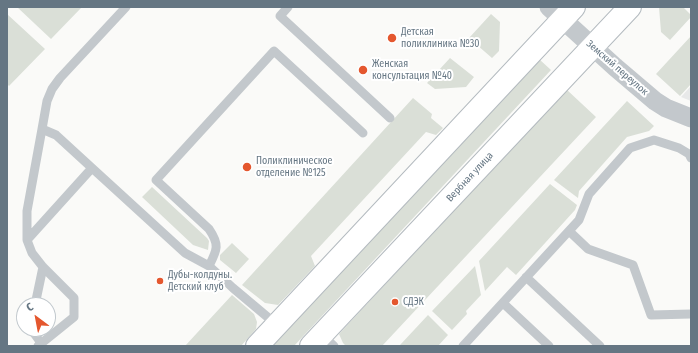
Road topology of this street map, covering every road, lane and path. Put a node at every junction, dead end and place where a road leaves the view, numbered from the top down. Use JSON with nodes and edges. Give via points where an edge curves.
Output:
{"nodes":[{"id":1,"x":126,"y":7,"type":"edge"},
{"id":2,"x":288,"y":7,"type":"edge"},
{"id":3,"x":630,"y":7,"type":"edge"},
{"id":4,"x":562,"y":11,"type":"edge"},
{"id":5,"x":593,"y":47,"type":"junction"},
{"id":6,"x":390,"y":118,"type":"dead end"},
{"id":7,"x":691,"y":118,"type":"edge"},
{"id":8,"x":42,"y":129,"type":"junction"},
{"id":9,"x":363,"y":133,"type":"dead end"},
{"id":10,"x":691,"y":158,"type":"edge"},
{"id":11,"x":92,"y":168,"type":"junction"},
{"id":12,"x":569,"y":231,"type":"junction"},
{"id":13,"x":27,"y":240,"type":"junction"},
{"id":14,"x":208,"y":266,"type":"junction"},
{"id":15,"x":43,"y":267,"type":"junction"},
{"id":16,"x":526,"y":277,"type":"junction"},
{"id":17,"x":37,"y":297,"type":"edge"},
{"id":18,"x":503,"y":303,"type":"junction"},
{"id":19,"x":691,"y":314,"type":"edge"},
{"id":20,"x":277,"y":324,"type":"junction"},
{"id":21,"x":322,"y":342,"type":"edge"},
{"id":22,"x":40,"y":345,"type":"edge"},
{"id":23,"x":257,"y":346,"type":"edge"},
{"id":24,"x":464,"y":346,"type":"edge"},
{"id":25,"x":549,"y":346,"type":"edge"},
{"id":26,"x":600,"y":346,"type":"edge"}],
"edges":[{"from":1,"to":8,"type":"lane","via":[[52,88]]},
{"from":2,"to":6,"type":"lane","via":[[280,16]]},
{"from":3,"to":5,"type":"main road","name":"Вербная улица"},
{"from":4,"to":5,"type":"street","name":"Земский переулок"},
{"from":4,"to":20,"type":"main road"},
{"from":5,"to":7,"type":"street","name":"Земский переулок","via":[[655,101]]},
{"from":5,"to":21,"type":"main road","name":"Вербная улица"},
{"from":8,"to":11,"type":"lane","via":[[56,135]]},
{"from":8,"to":13,"type":"lane","via":[[27,211]]},
{"from":9,"to":14,"type":"lane","via":[[274,51],[156,180],[214,236],[217,250]]},
{"from":10,"to":12,"type":"lane","via":[[679,148],[654,140],[630,148],[589,194],[579,220]]},
{"from":11,"to":13,"type":"lane"},
{"from":11,"to":14,"type":"lane","via":[[185,253]]},
{"from":12,"to":16,"type":"lane"},
{"from":12,"to":19,"type":"lane","via":[[588,249],[634,265],[651,315]]},
{"from":13,"to":15,"type":"lane","via":[[32,253]]},
{"from":14,"to":20,"type":"lane"},
{"from":15,"to":17,"type":"lane"},
{"from":15,"to":22,"type":"lane","via":[[74,298],[74,317]]},
{"from":16,"to":18,"type":"lane"},
{"from":16,"to":26,"type":"lane"},
{"from":18,"to":24,"type":"lane"},
{"from":18,"to":25,"type":"lane"},
{"from":20,"to":23,"type":"main road"}]}
